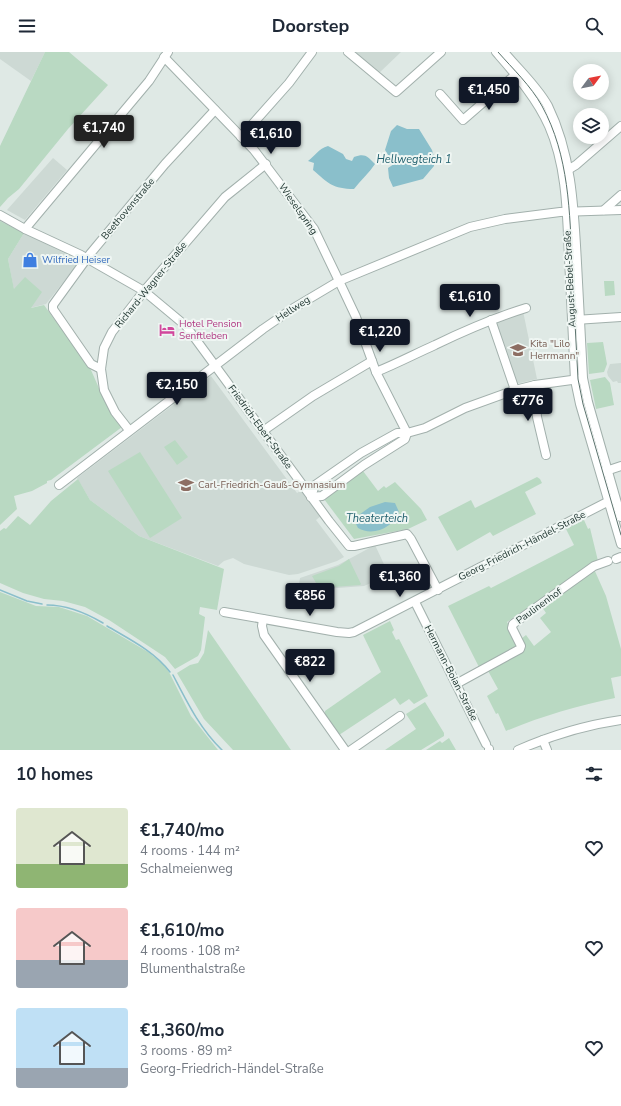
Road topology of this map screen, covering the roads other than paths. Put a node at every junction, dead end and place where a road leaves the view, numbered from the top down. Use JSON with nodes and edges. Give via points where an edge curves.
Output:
{"nodes":[{"id":1,"x":312,"y":52,"type":"edge"},
{"id":2,"x":348,"y":52,"type":"edge"},
{"id":3,"x":441,"y":52,"type":"edge"},
{"id":4,"x":496,"y":52,"type":"edge"},
{"id":5,"x":504,"y":52,"type":"edge"},
{"id":6,"x":166,"y":55,"type":"edge"},
{"id":7,"x":518,"y":73,"type":"junction"},
{"id":8,"x":508,"y":81,"type":"dead end"},
{"id":9,"x":501,"y":87,"type":"dead end"},
{"id":10,"x":440,"y":94,"type":"dead end"},
{"id":11,"x":215,"y":110,"type":"junction"},
{"id":12,"x":621,"y":126,"type":"edge"},
{"id":13,"x":241,"y":137,"type":"junction"},
{"id":14,"x":266,"y":164,"type":"junction"},
{"id":15,"x":566,"y":171,"type":"junction"},
{"id":16,"x":621,"y":195,"type":"edge"},
{"id":17,"x":604,"y":210,"type":"junction"},
{"id":18,"x":621,"y":210,"type":"edge"},
{"id":19,"x":570,"y":211,"type":"junction"},
{"id":20,"x":0,"y":214,"type":"edge"},
{"id":21,"x":26,"y":229,"type":"junction"},
{"id":22,"x":88,"y":259,"type":"junction"},
{"id":23,"x":340,"y":280,"type":"junction"},
{"id":24,"x":144,"y":291,"type":"junction"},
{"id":25,"x":526,"y":308,"type":"dead end"},
{"id":26,"x":621,"y":317,"type":"edge"},
{"id":27,"x":491,"y":320,"type":"junction"},
{"id":28,"x":576,"y":320,"type":"junction"},
{"id":29,"x":372,"y":361,"type":"junction"},
{"id":30,"x":214,"y":366,"type":"junction"},
{"id":31,"x":101,"y":369,"type":"junction"},
{"id":32,"x":376,"y":372,"type":"junction"},
{"id":33,"x":579,"y":379,"type":"junction"},
{"id":34,"x":535,"y":385,"type":"junction"},
{"id":35,"x":515,"y":390,"type":"junction"},
{"id":36,"x":129,"y":430,"type":"junction"},
{"id":37,"x":263,"y":431,"type":"junction"},
{"id":38,"x":407,"y":433,"type":"junction"},
{"id":39,"x":546,"y":455,"type":"dead end"},
{"id":40,"x":621,"y":466,"type":"edge"},
{"id":41,"x":604,"y":472,"type":"junction"},
{"id":42,"x":59,"y":484,"type":"dead end"},
{"id":43,"x":311,"y":497,"type":"junction"},
{"id":44,"x":612,"y":499,"type":"junction"},
{"id":45,"x":621,"y":517,"type":"edge"},
{"id":46,"x":621,"y":544,"type":"edge"},
{"id":47,"x":608,"y":561,"type":"dead end"},
{"id":48,"x":438,"y":590,"type":"junction"},
{"id":49,"x":415,"y":602,"type":"junction"},
{"id":50,"x":224,"y":612,"type":"dead end"},
{"id":51,"x":263,"y":619,"type":"junction"},
{"id":52,"x":456,"y":684,"type":"junction"},
{"id":53,"x":400,"y":716,"type":"dead end"},
{"id":54,"x":621,"y":720,"type":"edge"},
{"id":55,"x":543,"y":740,"type":"junction"},
{"id":56,"x":488,"y":748,"type":"edge"},
{"id":57,"x":345,"y":750,"type":"edge"},
{"id":58,"x":351,"y":750,"type":"edge"},
{"id":59,"x":518,"y":750,"type":"edge"},
{"id":60,"x":547,"y":750,"type":"edge"}],
"edges":[{"from":1,"to":13,"type":"street","via":[[289,83]]},
{"from":2,"to":3,"type":"street","via":[[396,92]]},
{"from":4,"to":7,"type":"street","name":"August-Bebel-Straße"},
{"from":5,"to":7,"type":"street","name":"August-Bebel-Straße"},
{"from":6,"to":11,"type":"street","name":"Wieselspring"},
{"from":6,"to":21,"type":"street","via":[[150,80]]},
{"from":7,"to":8,"type":"street"},
{"from":7,"to":15,"type":"street","name":"August-Bebel-Straße","via":[[550,127]]},
{"from":9,"to":10,"type":"street","via":[[463,120]]},
{"from":11,"to":13,"type":"street","name":"Wieselspring"},
{"from":11,"to":22,"type":"street","name":"Beethovenstraße","via":[[165,164]]},
{"from":12,"to":15,"type":"street"},
{"from":13,"to":14,"type":"street","name":"Wieselspring"},
{"from":14,"to":23,"type":"street","name":"Wieselspring","via":[[314,228]]},
{"from":14,"to":24,"type":"street","name":"Richard-Wagner-Straße","via":[[225,197]]},
{"from":15,"to":19,"type":"street","name":"August-Bebel-Straße"},
{"from":16,"to":17,"type":"street"},
{"from":17,"to":18,"type":"street","name":"Hellweg"},
{"from":17,"to":19,"type":"street","name":"Hellweg"},
{"from":19,"to":23,"type":"street","name":"Hellweg","via":[[505,219],[470,227]]},
{"from":19,"to":28,"type":"street","name":"August-Bebel-Straße"},
{"from":20,"to":21,"type":"street","name":"Friedrich-Ebert-Straße"},
{"from":21,"to":22,"type":"street","name":"Friedrich-Ebert-Straße"},
{"from":22,"to":24,"type":"street","name":"Friedrich-Ebert-Straße"},
{"from":22,"to":31,"type":"street","name":"Beethovenstraße","via":[[53,305],[53,309],[91,364]]},
{"from":23,"to":29,"type":"street","name":"Wieselspring"},
{"from":23,"to":30,"type":"street","name":"Hellweg","via":[[288,311]]},
{"from":24,"to":30,"type":"street","name":"Friedrich-Ebert-Straße","via":[[186,326]]},
{"from":24,"to":31,"type":"street","name":"Richard-Wagner-Straße","via":[[112,332],[104,348]]},
{"from":25,"to":27,"type":"street"},
{"from":26,"to":28,"type":"street"},
{"from":27,"to":32,"type":"street"},
{"from":27,"to":35,"type":"street"},
{"from":28,"to":33,"type":"street","name":"August-Bebel-Straße"},
{"from":29,"to":32,"type":"street","name":"Wieselspring"},
{"from":29,"to":37,"type":"street","via":[[313,396]]},
{"from":30,"to":36,"type":"street","name":"Hellweg"},
{"from":30,"to":37,"type":"street","name":"Friedrich-Ebert-Straße"},
{"from":31,"to":36,"type":"street","name":"Richard-Wagner-Straße","via":[[104,390],[115,412]]},
{"from":32,"to":38,"type":"street","name":"Wieselspring"},
{"from":33,"to":34,"type":"street"},
{"from":33,"to":41,"type":"street","name":"August-Bebel-Straße","via":[[580,404]]},
{"from":34,"to":35,"type":"street"},
{"from":34,"to":39,"type":"street","via":[[537,417]]},
{"from":35,"to":38,"type":"street"},
{"from":36,"to":42,"type":"street","name":"Hellweg"},
{"from":37,"to":43,"type":"street","name":"Friedrich-Ebert-Straße"},
{"from":38,"to":43,"type":"street","via":[[404,439],[364,464],[322,496]]},
{"from":38,"to":43,"type":"street","via":[[398,433],[361,453],[315,485]]},
{"from":40,"to":41,"type":"street"},
{"from":41,"to":44,"type":"street","name":"August-Bebel-Straße"},
{"from":43,"to":48,"type":"street","name":"Friedrich-Ebert-Straße","via":[[349,546],[406,534]]},
{"from":44,"to":45,"type":"street","name":"August-Bebel-Straße"},
{"from":44,"to":46,"type":"street","name":"August-Bebel-Straße"},
{"from":44,"to":48,"type":"street","name":"Georg-Friedrich-Händel-Straße"},
{"from":47,"to":52,"type":"street","name":"Paulinenhof","via":[[594,566],[513,624],[512,628],[521,646],[520,649]]},
{"from":48,"to":49,"type":"street","name":"Georg-Friedrich-Händel-Straße"},
{"from":49,"to":51,"type":"street","name":"Georg-Friedrich-Händel-Straße","via":[[349,633]]},
{"from":49,"to":52,"type":"street","name":"Hermann-Boian-Straße"},
{"from":50,"to":51,"type":"street","name":"Georg-Friedrich-Händel-Straße"},
{"from":51,"to":57,"type":"street","via":[[264,635]]},
{"from":52,"to":56,"type":"street","name":"Hermann-Boian-Straße"},
{"from":53,"to":58,"type":"street"},
{"from":54,"to":55,"type":"street"},
{"from":55,"to":59,"type":"street"},
{"from":55,"to":60,"type":"street"}]}
